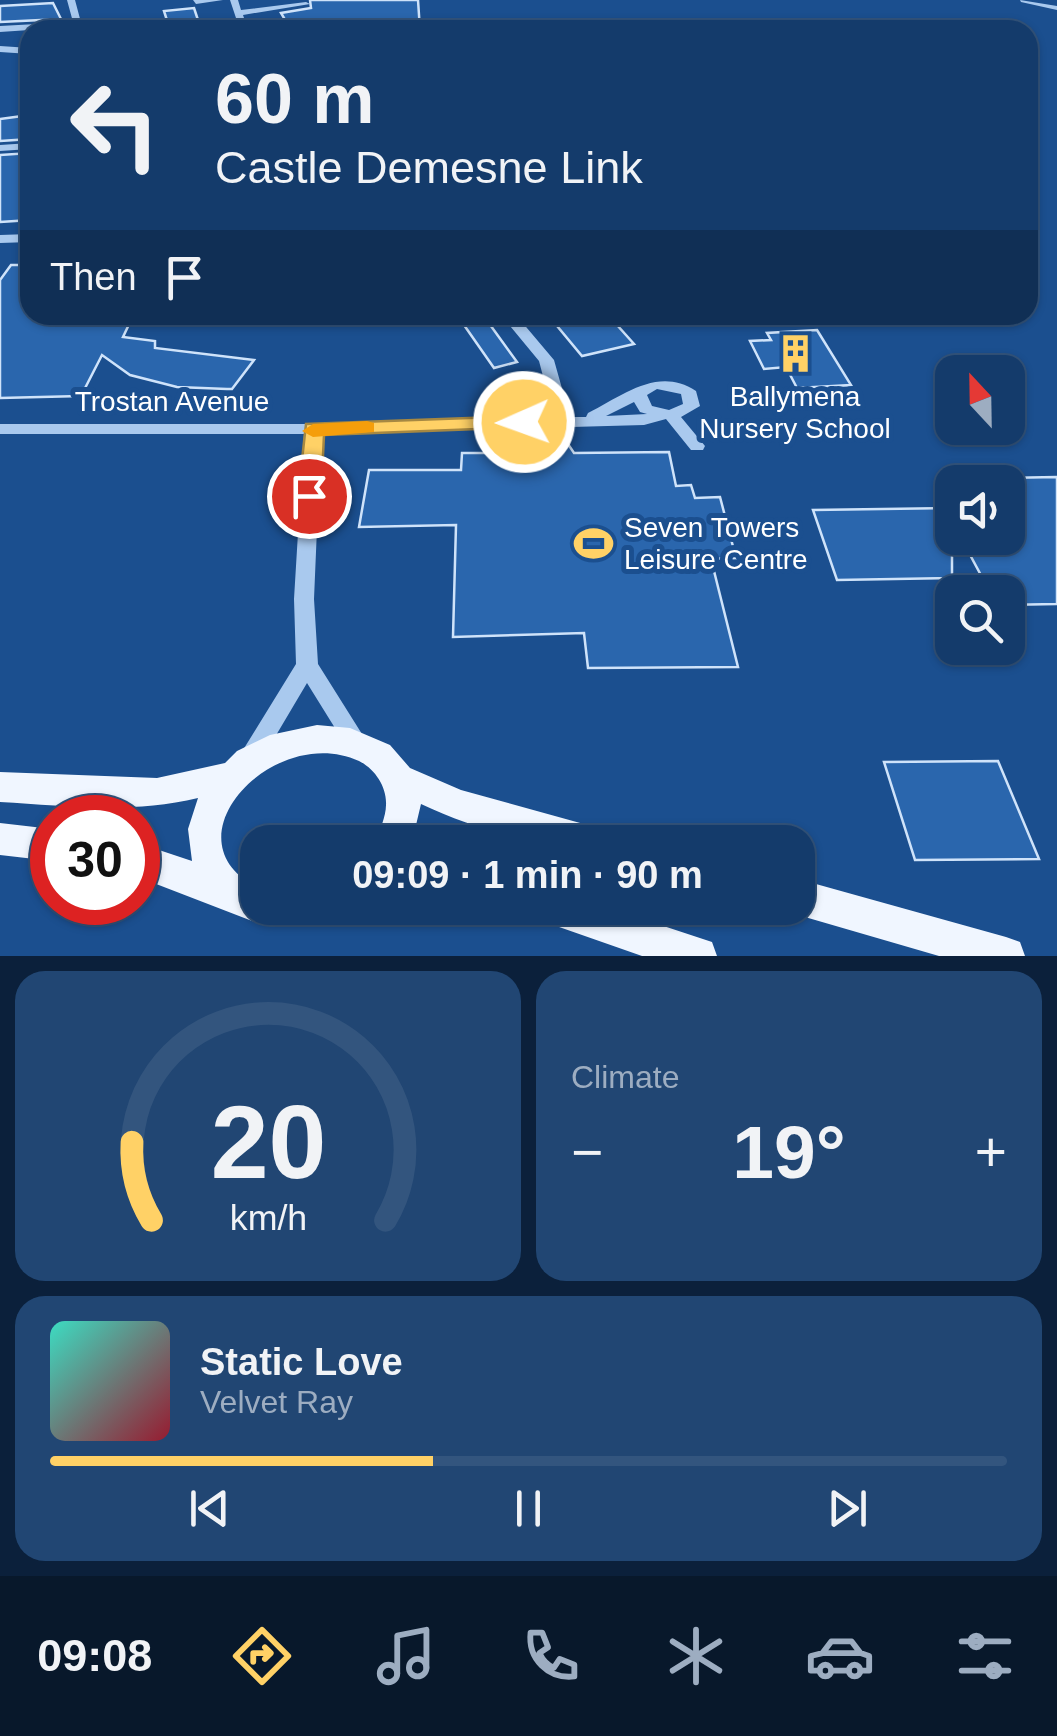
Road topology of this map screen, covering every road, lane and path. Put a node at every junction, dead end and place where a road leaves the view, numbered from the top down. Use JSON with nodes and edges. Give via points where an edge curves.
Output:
{"nodes":[{"id":1,"x":219,"y":0,"type":"edge"},
{"id":2,"x":234,"y":0,"type":"edge"},
{"id":3,"x":303,"y":0,"type":"edge"},
{"id":4,"x":1024,"y":0,"type":"edge"},
{"id":5,"x":196,"y":2,"type":"edge"},
{"id":6,"x":1057,"y":8,"type":"edge"},
{"id":7,"x":240,"y":14,"type":"junction"},
{"id":8,"x":242,"y":20,"type":"edge"},
{"id":9,"x":16,"y":27,"type":"junction"},
{"id":10,"x":20,"y":27,"type":"edge"},
{"id":11,"x":0,"y":29,"type":"edge"},
{"id":12,"x":0,"y":48,"type":"edge"},
{"id":13,"x":516,"y":325,"type":"edge"},
{"id":14,"x":638,"y":394,"type":"junction"},
{"id":15,"x":667,"y":415,"type":"junction"},
{"id":16,"x":584,"y":420,"type":"junction"},
{"id":17,"x":563,"y":421,"type":"junction"},
{"id":18,"x":313,"y":428,"type":"junction"},
{"id":19,"x":0,"y":429,"type":"edge"},
{"id":20,"x":697,"y":446,"type":"dead end"},
{"id":21,"x":306,"y":665,"type":"junction"},
{"id":22,"x":356,"y":742,"type":"junction"},
{"id":23,"x":241,"y":767,"type":"junction"},
{"id":24,"x":396,"y":778,"type":"junction"},
{"id":25,"x":0,"y":787,"type":"edge"},
{"id":26,"x":398,"y":825,"type":"edge"},
{"id":27,"x":530,"y":825,"type":"edge"},
{"id":28,"x":0,"y":840,"type":"edge"},
{"id":29,"x":30,"y":843,"type":"edge"},
{"id":30,"x":160,"y":868,"type":"edge"},
{"id":31,"x":240,"y":895,"type":"edge"},
{"id":32,"x":240,"y":897,"type":"edge"},
{"id":33,"x":815,"y":903,"type":"edge"},
{"id":34,"x":606,"y":925,"type":"edge"},
{"id":35,"x":698,"y":956,"type":"edge"},
{"id":36,"x":1006,"y":956,"type":"edge"}],
"edges":[{"from":1,"to":5,"type":"street"},
{"from":2,"to":7,"type":"street"},
{"from":3,"to":7,"type":"street"},
{"from":4,"to":6,"type":"street"},
{"from":7,"to":8,"type":"street"},
{"from":9,"to":10,"type":"street"},
{"from":9,"to":11,"type":"street"},
{"from":9,"to":12,"type":"street"},
{"from":13,"to":17,"type":"street","via":[[546,360]]},
{"from":14,"to":15,"type":"street","via":[[640,404]]},
{"from":14,"to":15,"type":"street","via":[[664,383],[688,391],[692,406]]},
{"from":14,"to":16,"type":"street","name":"Trostan Avenue"},
{"from":15,"to":16,"type":"street","name":"Trostan Avenue"},
{"from":15,"to":20,"type":"street"},
{"from":16,"to":17,"type":"street","name":"Trostan Avenue"},
{"from":17,"to":18,"type":"street","name":"Trostan Avenue"},
{"from":18,"to":19,"type":"street","name":"Trostan Avenue"},
{"from":18,"to":21,"type":"street"},
{"from":21,"to":22,"type":"street"},
{"from":21,"to":23,"type":"street"},
{"from":22,"to":23,"type":"main road","via":[[301,737]]},
{"from":22,"to":24,"type":"main road"},
{"from":23,"to":25,"type":"main road","via":[[157,793]]},
{"from":23,"to":31,"type":"main road","via":[[210,810],[205,848],[213,871]]},
{"from":24,"to":26,"type":"main road","via":[[403,802]]},
{"from":24,"to":27,"type":"main road","via":[[454,804]]},
{"from":28,"to":29,"type":"main road"},
{"from":30,"to":32,"type":"main road"},
{"from":33,"to":36,"type":"main road"},
{"from":34,"to":35,"type":"main road"}]}
